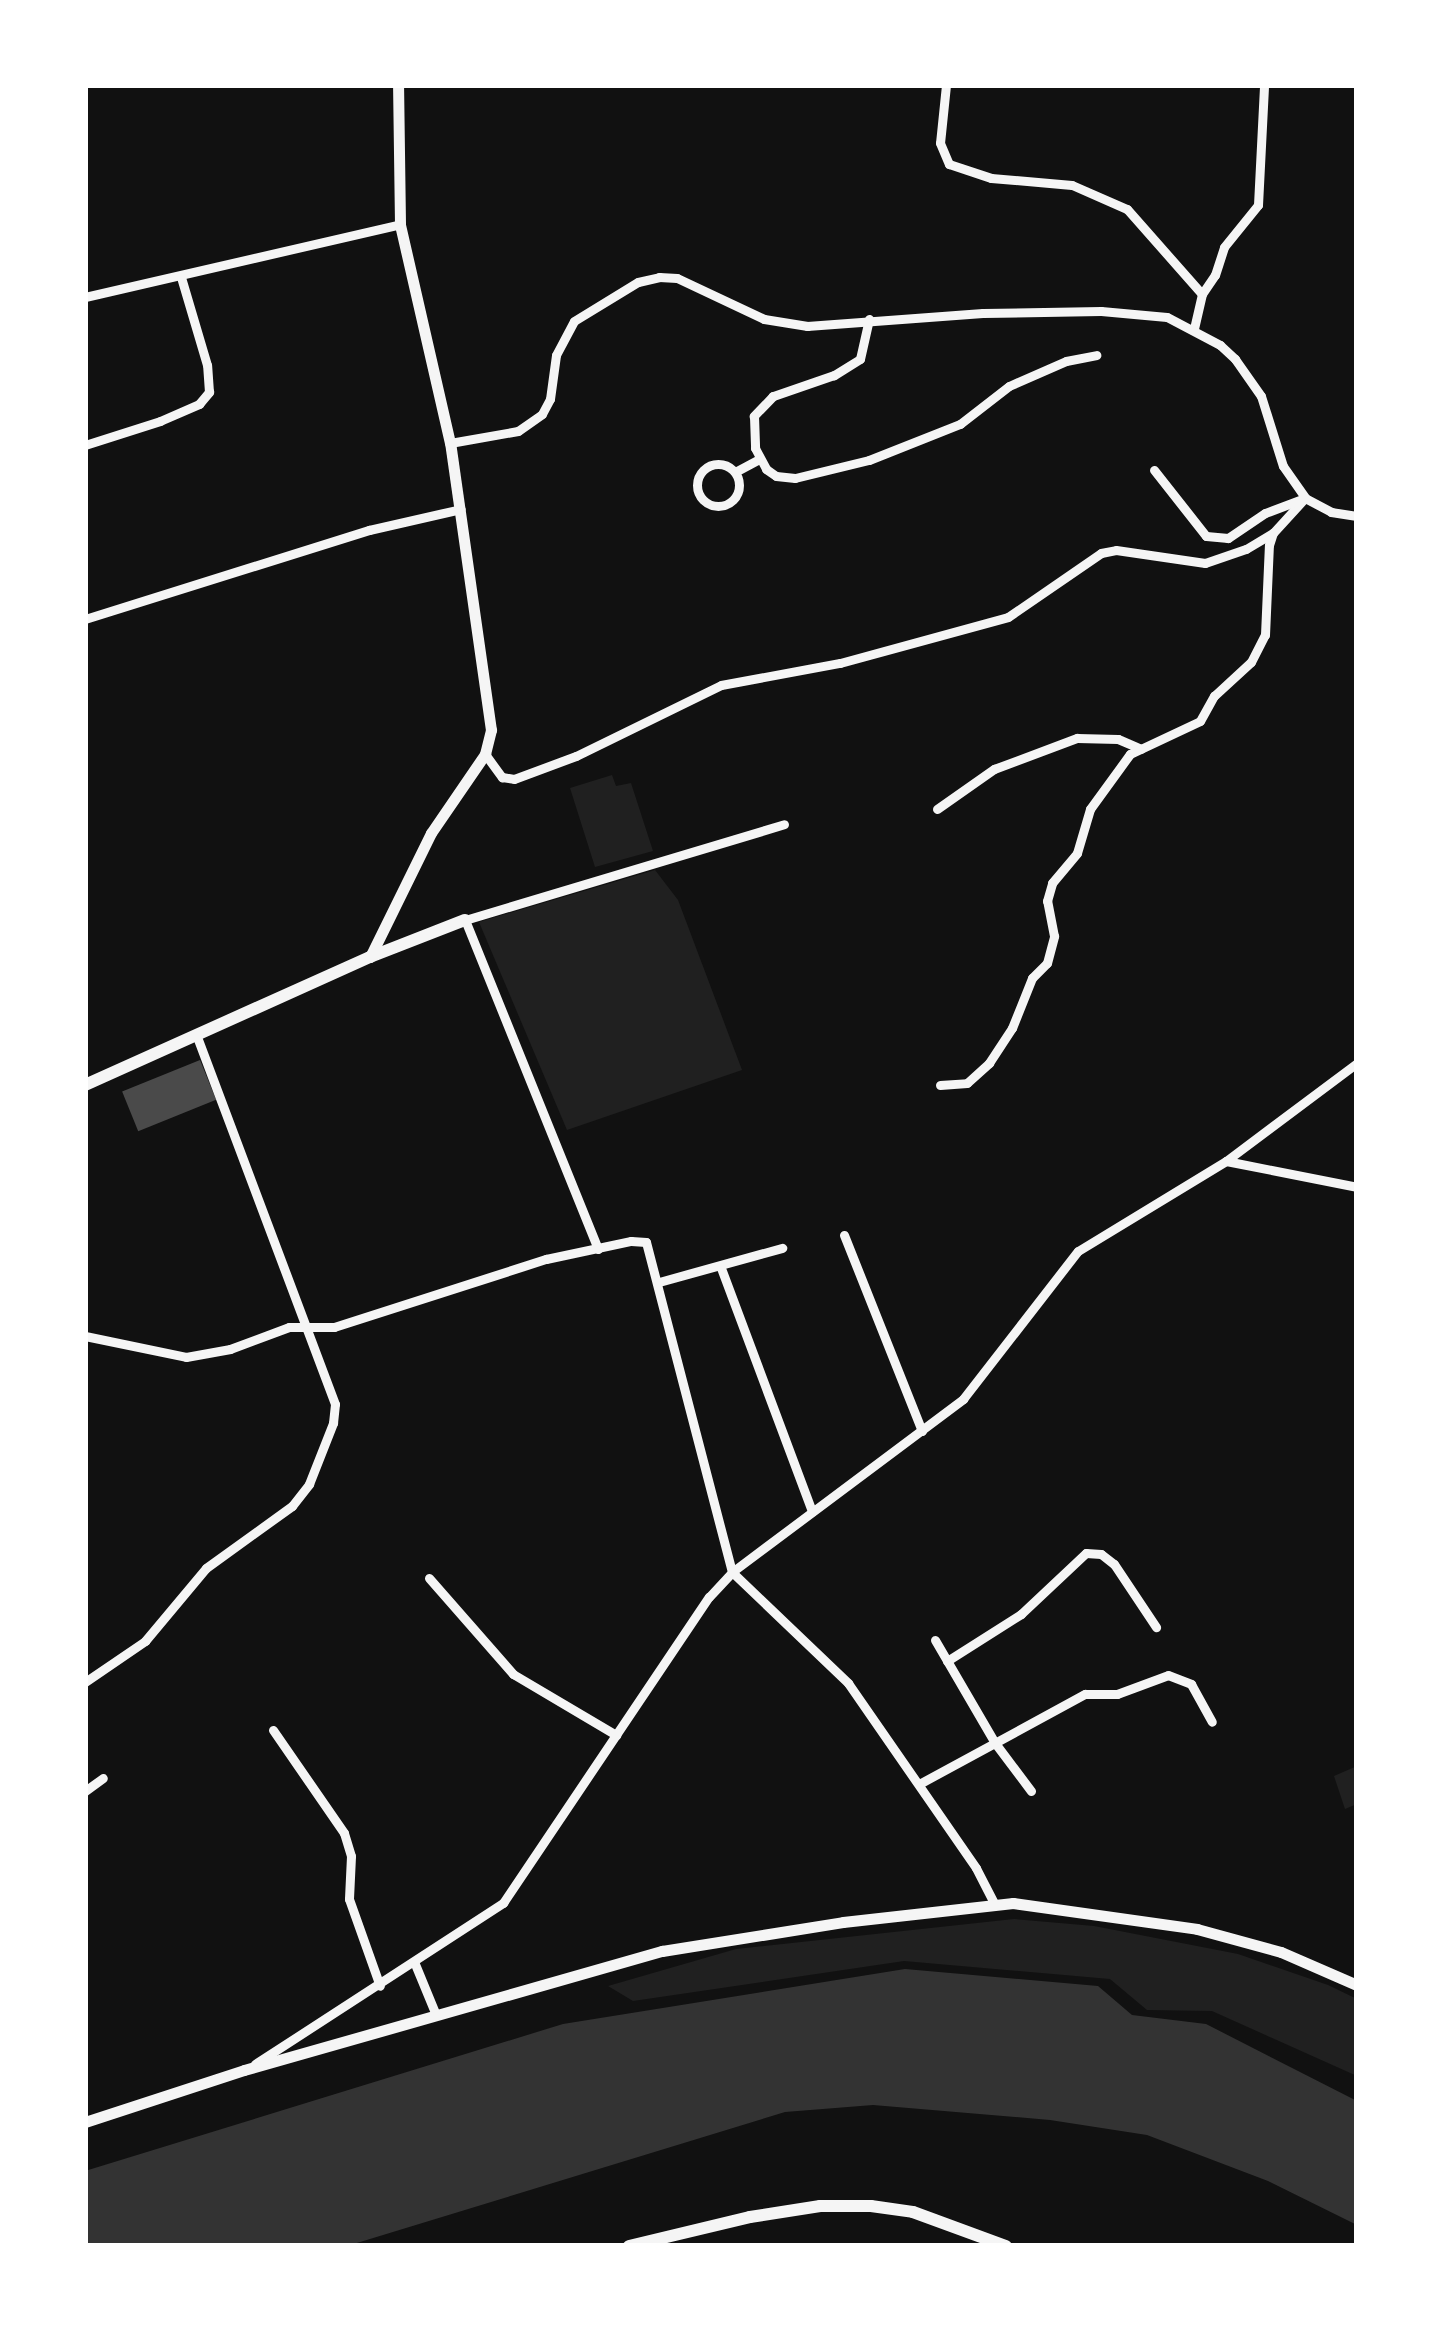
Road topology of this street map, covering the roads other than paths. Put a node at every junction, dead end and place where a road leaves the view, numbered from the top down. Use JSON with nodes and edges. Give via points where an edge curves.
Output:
{"nodes":[{"id":1,"x":398,"y":85,"type":"edge"},
{"id":2,"x":946,"y":85,"type":"edge"},
{"id":3,"x":1264,"y":85,"type":"edge"},
{"id":4,"x":400,"y":224,"type":"junction"},
{"id":5,"x":180,"y":277,"type":"junction"},
{"id":6,"x":1202,"y":294,"type":"junction"},
{"id":7,"x":85,"y":296,"type":"edge"},
{"id":8,"x":869,"y":319,"type":"junction"},
{"id":9,"x":1194,"y":330,"type":"junction"},
{"id":10,"x":1096,"y":355,"type":"dead end"},
{"id":11,"x":450,"y":443,"type":"junction"},
{"id":12,"x":85,"y":445,"type":"edge"},
{"id":13,"x":759,"y":459,"type":"junction"},
{"id":14,"x":1154,"y":470,"type":"dead end"},
{"id":15,"x":735,"y":472,"type":"junction"},
{"id":16,"x":1305,"y":498,"type":"junction"},
{"id":17,"x":462,"y":508,"type":"junction"},
{"id":18,"x":1357,"y":516,"type":"edge"},
{"id":19,"x":1273,"y":533,"type":"junction"},
{"id":20,"x":85,"y":619,"type":"edge"},
{"id":21,"x":1141,"y":749,"type":"junction"},
{"id":22,"x":485,"y":754,"type":"junction"},
{"id":23,"x":937,"y":809,"type":"dead end"},
{"id":24,"x":784,"y":824,"type":"dead end"},
{"id":25,"x":465,"y":920,"type":"junction"},
{"id":26,"x":370,"y":957,"type":"junction"},
{"id":27,"x":196,"y":1035,"type":"junction"},
{"id":28,"x":1357,"y":1063,"type":"edge"},
{"id":29,"x":85,"y":1085,"type":"edge"},
{"id":30,"x":940,"y":1085,"type":"dead end"},
{"id":31,"x":1226,"y":1161,"type":"junction"},
{"id":32,"x":1357,"y":1187,"type":"edge"},
{"id":33,"x":844,"y":1236,"type":"dead end"},
{"id":34,"x":598,"y":1248,"type":"junction"},
{"id":35,"x":782,"y":1248,"type":"dead end"},
{"id":36,"x":720,"y":1268,"type":"junction"},
{"id":37,"x":658,"y":1282,"type":"junction"},
{"id":38,"x":303,"y":1327,"type":"junction"},
{"id":39,"x":85,"y":1336,"type":"edge"},
{"id":40,"x":922,"y":1430,"type":"junction"},
{"id":41,"x":812,"y":1512,"type":"junction"},
{"id":42,"x":732,"y":1572,"type":"junction"},
{"id":43,"x":429,"y":1578,"type":"dead end"},
{"id":44,"x":1156,"y":1627,"type":"dead end"},
{"id":45,"x":934,"y":1640,"type":"dead end"},
{"id":46,"x":947,"y":1661,"type":"junction"},
{"id":47,"x":85,"y":1682,"type":"edge"},
{"id":48,"x":1212,"y":1722,"type":"dead end"},
{"id":49,"x":273,"y":1730,"type":"dead end"},
{"id":50,"x":616,"y":1734,"type":"junction"},
{"id":51,"x":994,"y":1744,"type":"junction"},
{"id":52,"x":103,"y":1778,"type":"dead end"},
{"id":53,"x":919,"y":1784,"type":"junction"},
{"id":54,"x":85,"y":1791,"type":"edge"},
{"id":55,"x":1031,"y":1791,"type":"dead end"},
{"id":56,"x":995,"y":1905,"type":"junction"},
{"id":57,"x":415,"y":1964,"type":"junction"},
{"id":58,"x":1357,"y":1985,"type":"edge"},
{"id":59,"x":380,"y":1986,"type":"junction"},
{"id":60,"x":436,"y":2015,"type":"junction"},
{"id":61,"x":244,"y":2070,"type":"junction"},
{"id":62,"x":85,"y":2122,"type":"edge"},
{"id":63,"x":629,"y":2246,"type":"edge"},
{"id":64,"x":1006,"y":2246,"type":"edge"}],
"edges":[{"from":1,"to":4,"type":"street"},
{"from":2,"to":6,"type":"street","via":[[940,143],[949,164],[991,178],[1072,184],[1107,197],[1138,220]]},
{"from":3,"to":6,"type":"street","via":[[1258,206],[1224,248]]},
{"from":4,"to":5,"type":"street"},
{"from":4,"to":11,"type":"street"},
{"from":5,"to":7,"type":"street"},
{"from":5,"to":12,"type":"street","via":[[209,392],[199,404],[160,421]]},
{"from":6,"to":9,"type":"street"},
{"from":8,"to":9,"type":"street","via":[[1101,311],[1167,316]]},
{"from":8,"to":11,"type":"street","via":[[807,326],[764,319],[677,278],[638,282],[574,321],[556,355],[542,414],[518,431]]},
{"from":8,"to":13,"type":"street","via":[[860,359],[773,396],[754,416]]},
{"from":9,"to":16,"type":"street","via":[[1228,352],[1250,378],[1283,466]]},
{"from":10,"to":13,"type":"street","via":[[1009,386],[960,424],[870,460],[796,478],[776,476]]},
{"from":11,"to":17,"type":"street"},
{"from":13,"to":15,"type":"street"},
{"from":14,"to":16,"type":"street","via":[[1206,536],[1228,538],[1265,513]]},
{"from":15,"to":15,"type":"street","via":[[724,464],[705,468],[696,485],[700,498],[711,506],[730,502],[739,485]]},
{"from":16,"to":18,"type":"street"},
{"from":16,"to":19,"type":"street"},
{"from":17,"to":20,"type":"street","via":[[369,530]]},
{"from":17,"to":22,"type":"street","via":[[491,730]]},
{"from":19,"to":21,"type":"street","via":[[1265,635],[1251,662],[1214,696],[1200,722]]},
{"from":19,"to":22,"type":"street","via":[[1205,562],[1101,553],[1008,617],[840,663],[720,685],[514,779],[502,777]]},
{"from":21,"to":23,"type":"street","via":[[1118,739],[1077,738],[994,769]]},
{"from":21,"to":30,"type":"street","via":[[1130,754],[1090,808],[1076,853],[1052,884],[1054,936],[1047,963],[1032,978],[1012,1028],[968,1083]]},
{"from":22,"to":26,"type":"street","via":[[431,832]]},
{"from":24,"to":25,"type":"street"},
{"from":25,"to":26,"type":"main road"},
{"from":25,"to":34,"type":"street"},
{"from":26,"to":27,"type":"main road"},
{"from":27,"to":29,"type":"main road"},
{"from":27,"to":38,"type":"street"},
{"from":28,"to":31,"type":"street"},
{"from":31,"to":32,"type":"street"},
{"from":31,"to":40,"type":"street","via":[[1078,1251],[963,1399]]},
{"from":33,"to":40,"type":"street"},
{"from":34,"to":37,"type":"street","via":[[646,1242]]},
{"from":34,"to":38,"type":"street","via":[[334,1327]]},
{"from":35,"to":36,"type":"street"},
{"from":36,"to":37,"type":"street"},
{"from":36,"to":41,"type":"street"},
{"from":37,"to":42,"type":"street"},
{"from":38,"to":39,"type":"street","via":[[186,1357]]},
{"from":38,"to":47,"type":"street","via":[[335,1404],[309,1484],[292,1506],[206,1568],[144,1641]]},
{"from":40,"to":41,"type":"street"},
{"from":41,"to":42,"type":"street"},
{"from":42,"to":50,"type":"street"},
{"from":42,"to":53,"type":"street","via":[[848,1684]]},
{"from":43,"to":50,"type":"street","via":[[512,1674]]},
{"from":44,"to":46,"type":"street","via":[[1114,1564],[1086,1553],[1021,1614]]},
{"from":45,"to":46,"type":"street"},
{"from":46,"to":51,"type":"street"},
{"from":48,"to":51,"type":"street","via":[[1192,1684],[1168,1675],[1118,1694],[1084,1694]]},
{"from":49,"to":59,"type":"street","via":[[344,1833],[348,1899]]},
{"from":50,"to":57,"type":"street","via":[[503,1903]]},
{"from":51,"to":53,"type":"street"},
{"from":51,"to":55,"type":"street"},
{"from":52,"to":54,"type":"street"},
{"from":53,"to":56,"type":"street"},
{"from":56,"to":58,"type":"street","via":[[1197,1929],[1281,1952]]},
{"from":56,"to":60,"type":"street","via":[[662,1951]]},
{"from":57,"to":59,"type":"street"},
{"from":57,"to":60,"type":"street"},
{"from":59,"to":61,"type":"street"},
{"from":60,"to":61,"type":"street"},
{"from":61,"to":62,"type":"street"},
{"from":63,"to":64,"type":"main road","via":[[820,2206],[913,2212]]}]}
